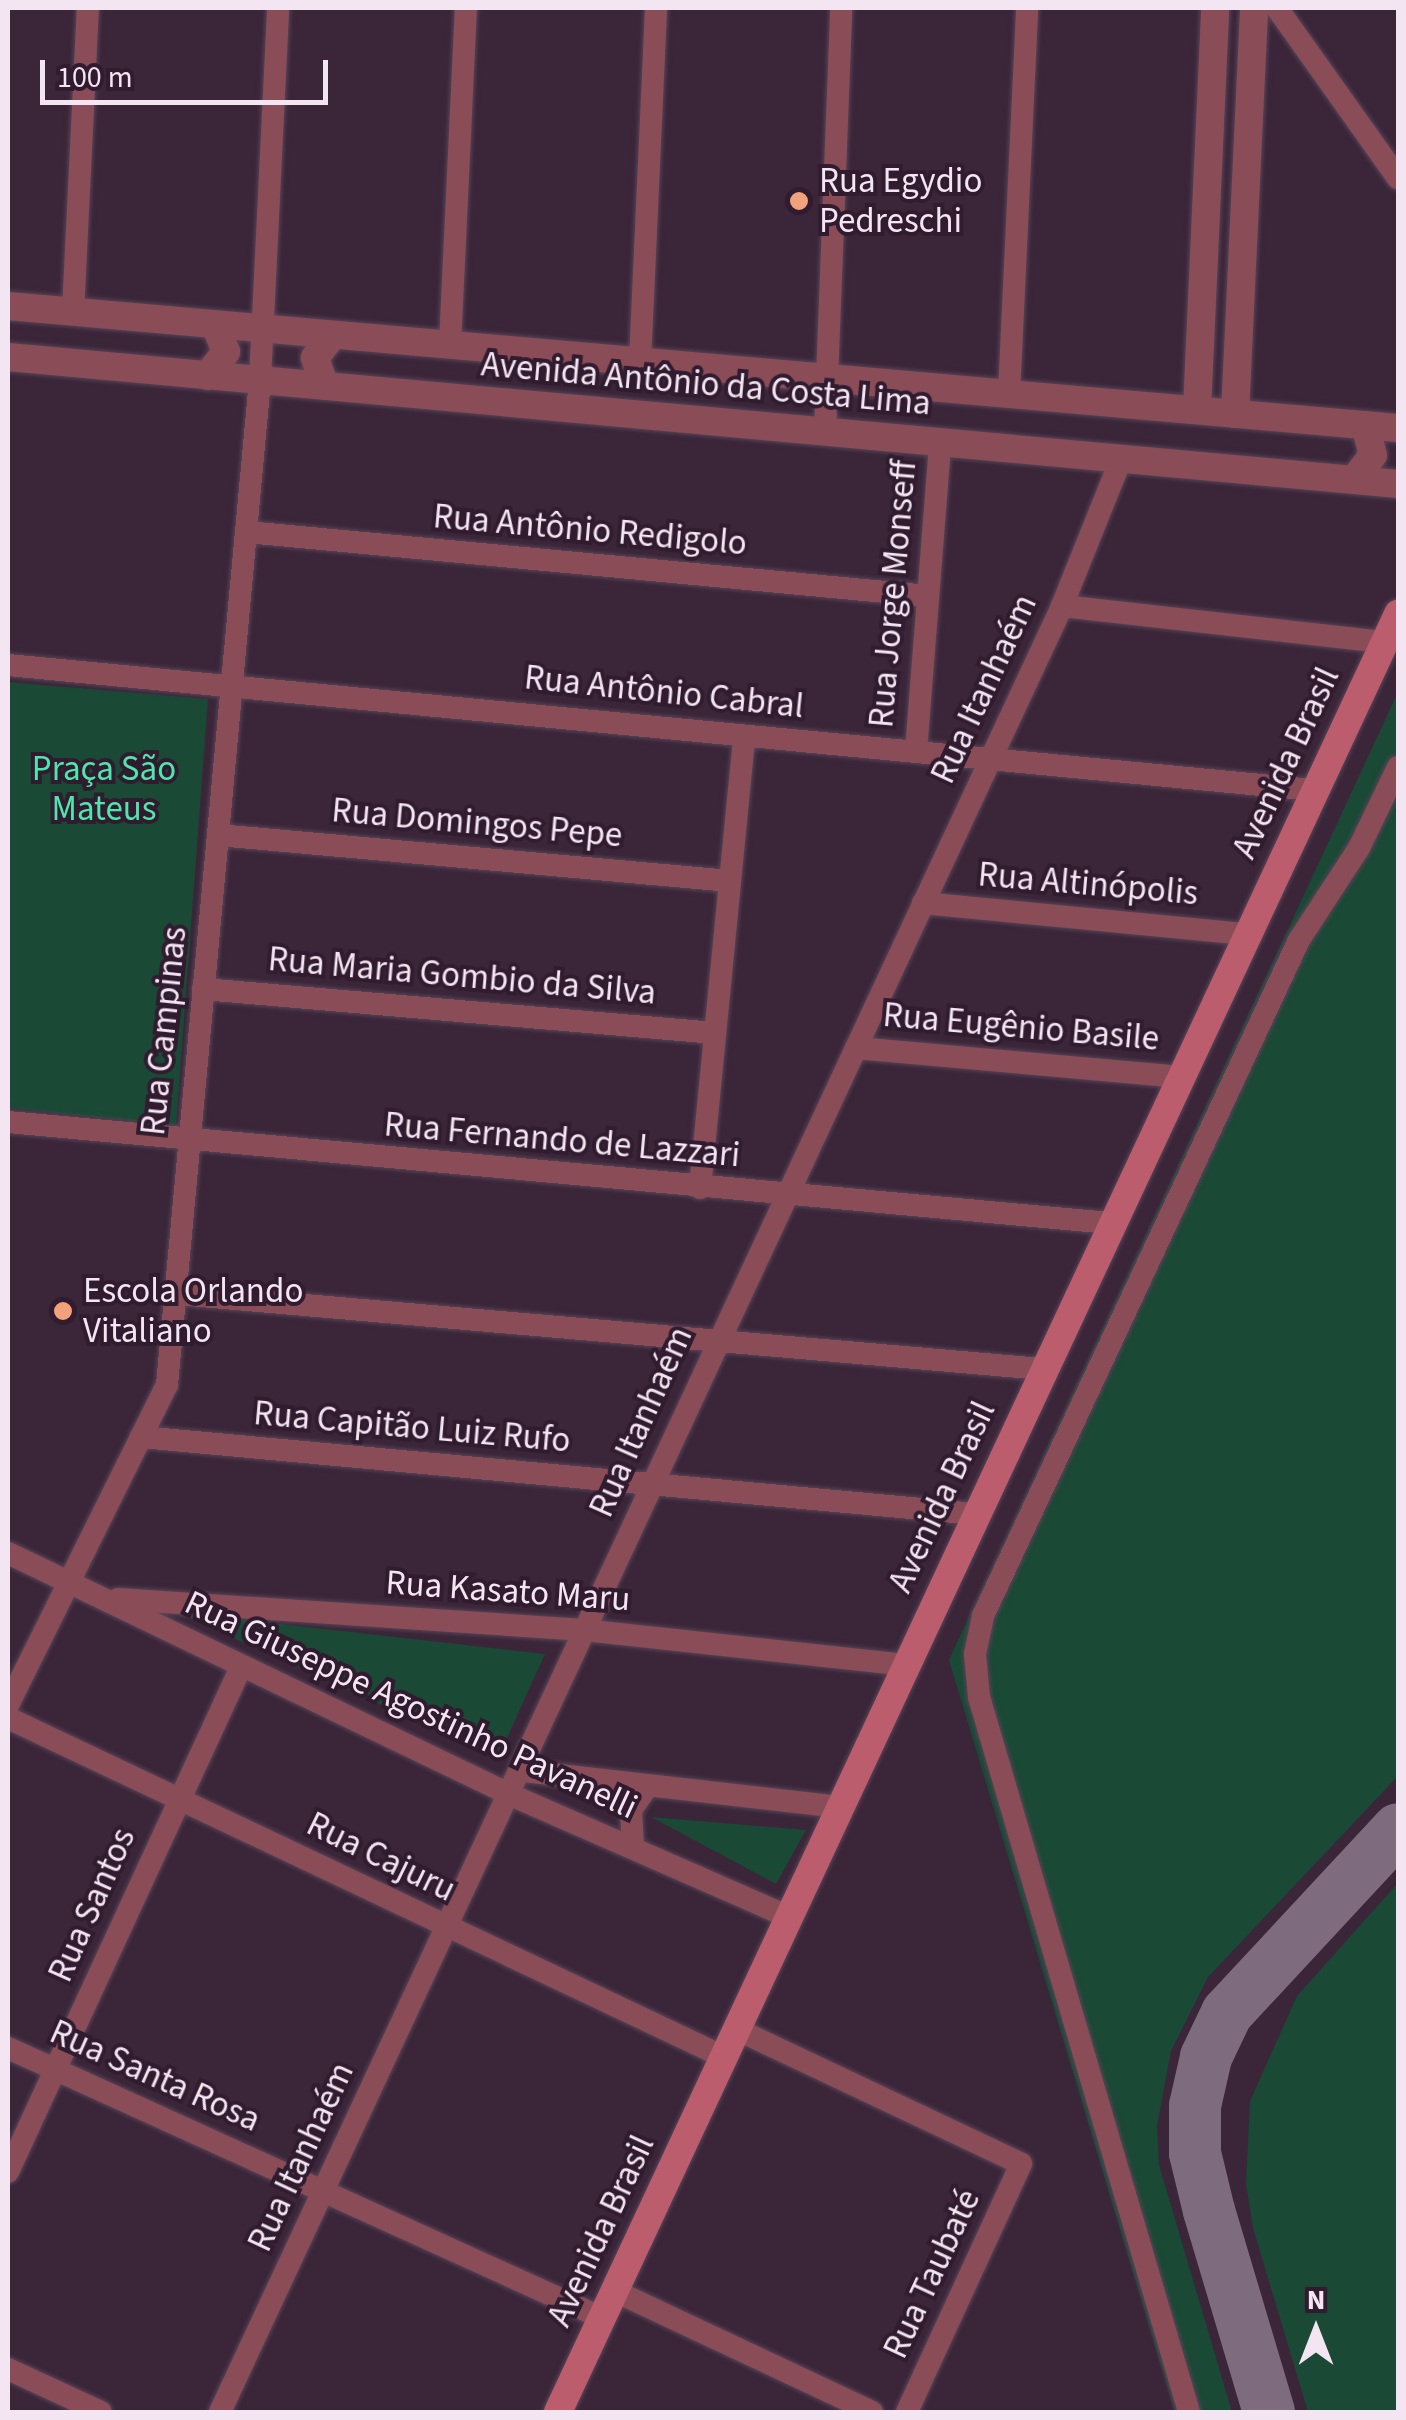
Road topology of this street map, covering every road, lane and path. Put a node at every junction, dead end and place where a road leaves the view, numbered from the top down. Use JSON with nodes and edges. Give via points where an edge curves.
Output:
{"nodes":[{"id":1,"x":88,"y":8,"type":"edge"},
{"id":2,"x":278,"y":8,"type":"edge"},
{"id":3,"x":466,"y":8,"type":"edge"},
{"id":4,"x":656,"y":8,"type":"edge"},
{"id":5,"x":841,"y":8,"type":"edge"},
{"id":6,"x":1027,"y":8,"type":"edge"},
{"id":7,"x":1215,"y":8,"type":"edge"},
{"id":8,"x":1254,"y":8,"type":"edge"},
{"id":9,"x":1276,"y":8,"type":"edge"},
{"id":10,"x":1398,"y":178,"type":"edge"},
{"id":11,"x":8,"y":306,"type":"edge"},
{"id":12,"x":73,"y":312,"type":"junction"},
{"id":13,"x":215,"y":325,"type":"junction"},
{"id":14,"x":262,"y":328,"type":"junction"},
{"id":15,"x":333,"y":335,"type":"junction"},
{"id":16,"x":450,"y":345,"type":"junction"},
{"id":17,"x":8,"y":357,"type":"edge"},
{"id":18,"x":640,"y":362,"type":"junction"},
{"id":19,"x":208,"y":376,"type":"junction"},
{"id":20,"x":829,"y":378,"type":"junction"},
{"id":21,"x":260,"y":380,"type":"junction"},
{"id":22,"x":325,"y":386,"type":"junction"},
{"id":23,"x":1009,"y":394,"type":"junction"},
{"id":24,"x":1196,"y":410,"type":"junction"},
{"id":25,"x":1235,"y":414,"type":"junction"},
{"id":26,"x":1365,"y":425,"type":"junction"},
{"id":27,"x":1398,"y":428,"type":"edge"},
{"id":28,"x":825,"y":432,"type":"junction"},
{"id":29,"x":940,"y":443,"type":"junction"},
{"id":30,"x":1121,"y":460,"type":"junction"},
{"id":31,"x":1354,"y":480,"type":"junction"},
{"id":32,"x":1398,"y":484,"type":"edge"},
{"id":33,"x":246,"y":532,"type":"junction"},
{"id":34,"x":928,"y":596,"type":"junction"},
{"id":35,"x":1062,"y":606,"type":"junction"},
{"id":36,"x":1398,"y":614,"type":"edge"},
{"id":37,"x":1385,"y":642,"type":"junction"},
{"id":38,"x":8,"y":665,"type":"edge"},
{"id":39,"x":234,"y":682,"type":"junction"},
{"id":40,"x":744,"y":736,"type":"junction"},
{"id":41,"x":916,"y":751,"type":"junction"},
{"id":42,"x":991,"y":758,"type":"junction"},
{"id":43,"x":1398,"y":766,"type":"edge"},
{"id":44,"x":1314,"y":790,"type":"junction"},
{"id":45,"x":218,"y":835,"type":"junction"},
{"id":46,"x":730,"y":881,"type":"junction"},
{"id":47,"x":923,"y":903,"type":"junction"},
{"id":48,"x":1246,"y":934,"type":"junction"},
{"id":49,"x":203,"y":990,"type":"junction"},
{"id":50,"x":715,"y":1033,"type":"junction"},
{"id":51,"x":856,"y":1048,"type":"junction"},
{"id":52,"x":1179,"y":1077,"type":"junction"},
{"id":53,"x":8,"y":1122,"type":"edge"},
{"id":54,"x":188,"y":1140,"type":"junction"},
{"id":55,"x":700,"y":1188,"type":"junction"},
{"id":56,"x":787,"y":1196,"type":"junction"},
{"id":57,"x":1110,"y":1223,"type":"junction"},
{"id":58,"x":178,"y":1294,"type":"junction"},
{"id":59,"x":716,"y":1340,"type":"junction"},
{"id":60,"x":1042,"y":1369,"type":"junction"},
{"id":61,"x":141,"y":1437,"type":"junction"},
{"id":62,"x":652,"y":1485,"type":"junction"},
{"id":63,"x":976,"y":1514,"type":"junction"},
{"id":64,"x":8,"y":1553,"type":"edge"},
{"id":65,"x":71,"y":1582,"type":"junction"},
{"id":66,"x":104,"y":1598,"type":"junction"},
{"id":67,"x":584,"y":1630,"type":"junction"},
{"id":68,"x":906,"y":1664,"type":"junction"},
{"id":69,"x":241,"y":1667,"type":"junction"},
{"id":70,"x":8,"y":1705,"type":"edge"},
{"id":71,"x":8,"y":1718,"type":"edge"},
{"id":72,"x":524,"y":1771,"type":"junction"},
{"id":73,"x":648,"y":1786,"type":"junction"},
{"id":74,"x":512,"y":1795,"type":"junction"},
{"id":75,"x":179,"y":1798,"type":"junction"},
{"id":76,"x":840,"y":1807,"type":"junction"},
{"id":77,"x":633,"y":1848,"type":"junction"},
{"id":78,"x":787,"y":1916,"type":"junction"},
{"id":79,"x":450,"y":1929,"type":"junction"},
{"id":80,"x":736,"y":2029,"type":"junction"},
{"id":81,"x":8,"y":2048,"type":"edge"},
{"id":82,"x":724,"y":2057,"type":"junction"},
{"id":83,"x":55,"y":2074,"type":"junction"},
{"id":84,"x":8,"y":2172,"type":"edge"},
{"id":85,"x":322,"y":2188,"type":"junction"},
{"id":86,"x":615,"y":2290,"type":"junction"},
{"id":87,"x":602,"y":2318,"type":"junction"},
{"id":88,"x":8,"y":2369,"type":"edge"},
{"id":89,"x":101,"y":2412,"type":"edge"},
{"id":90,"x":220,"y":2412,"type":"edge"},
{"id":91,"x":558,"y":2412,"type":"edge"},
{"id":92,"x":872,"y":2412,"type":"edge"},
{"id":93,"x":907,"y":2412,"type":"edge"},
{"id":94,"x":1190,"y":2412,"type":"edge"}],
"edges":[{"from":1,"to":12,"type":"street"},
{"from":2,"to":14,"type":"street","name":"Rua Campinas"},
{"from":3,"to":16,"type":"street"},
{"from":4,"to":18,"type":"street"},
{"from":5,"to":20,"type":"street"},
{"from":6,"to":23,"type":"street"},
{"from":7,"to":24,"type":"street"},
{"from":8,"to":25,"type":"street"},
{"from":9,"to":10,"type":"street"},
{"from":11,"to":12,"type":"street","name":"Avenida Antônio da Costa Lima"},
{"from":12,"to":13,"type":"street","name":"Avenida Antônio da Costa Lima"},
{"from":13,"to":14,"type":"street","name":"Avenida Antônio da Costa Lima"},
{"from":13,"to":19,"type":"street","via":[[226,352]]},
{"from":14,"to":15,"type":"street","name":"Avenida Antônio da Costa Lima"},
{"from":14,"to":21,"type":"street","name":"Rua Campinas"},
{"from":15,"to":16,"type":"street","name":"Avenida Antônio da Costa Lima"},
{"from":15,"to":22,"type":"street","via":[[315,358]]},
{"from":16,"to":18,"type":"street","name":"Avenida Antônio da Costa Lima"},
{"from":17,"to":19,"type":"street","name":"Avenida Antônio da Costa Lima"},
{"from":18,"to":20,"type":"street","name":"Avenida Antônio da Costa Lima"},
{"from":19,"to":21,"type":"street","name":"Avenida Antônio da Costa Lima"},
{"from":20,"to":23,"type":"street","name":"Avenida Antônio da Costa Lima"},
{"from":20,"to":28,"type":"street"},
{"from":21,"to":22,"type":"street","name":"Avenida Antônio da Costa Lima"},
{"from":21,"to":33,"type":"street","name":"Rua Campinas"},
{"from":22,"to":28,"type":"street","name":"Avenida Antônio da Costa Lima"},
{"from":23,"to":24,"type":"street","name":"Avenida Antônio da Costa Lima"},
{"from":24,"to":25,"type":"street","name":"Avenida Antônio da Costa Lima"},
{"from":25,"to":26,"type":"street","name":"Avenida Antônio da Costa Lima"},
{"from":26,"to":27,"type":"street","name":"Avenida Antônio da Costa Lima"},
{"from":26,"to":31,"type":"street","via":[[1373,455]]},
{"from":28,"to":29,"type":"street","name":"Avenida Antônio da Costa Lima"},
{"from":29,"to":30,"type":"street","name":"Avenida Antônio da Costa Lima"},
{"from":29,"to":34,"type":"street","name":"Rua Jorge Monseff"},
{"from":30,"to":31,"type":"street","name":"Avenida Antônio da Costa Lima"},
{"from":30,"to":35,"type":"street","name":"Rua Itanhaém"},
{"from":31,"to":32,"type":"street","name":"Avenida Antônio da Costa Lima"},
{"from":33,"to":34,"type":"street","name":"Rua Antônio Redigolo"},
{"from":33,"to":39,"type":"street","name":"Rua Campinas"},
{"from":34,"to":41,"type":"street","name":"Rua Jorge Monseff"},
{"from":35,"to":37,"type":"street"},
{"from":35,"to":42,"type":"street","name":"Rua Itanhaém"},
{"from":36,"to":37,"type":"main road","name":"Avenida Brasil"},
{"from":37,"to":44,"type":"main road","name":"Avenida Brasil"},
{"from":38,"to":39,"type":"street","name":"Rua Antônio Cabral"},
{"from":39,"to":40,"type":"street","name":"Rua Antônio Cabral"},
{"from":39,"to":45,"type":"street","name":"Rua Campinas"},
{"from":40,"to":41,"type":"street","name":"Rua Antônio Cabral"},
{"from":40,"to":46,"type":"street"},
{"from":41,"to":42,"type":"street","name":"Rua Antônio Cabral"},
{"from":42,"to":44,"type":"street","name":"Rua Antônio Cabral"},
{"from":42,"to":47,"type":"street","name":"Rua Itanhaém"},
{"from":43,"to":94,"type":"street","via":[[1359,848],[1290,958],[983,1616],[976,1654],[979,1697]]},
{"from":44,"to":48,"type":"main road","name":"Avenida Brasil"},
{"from":45,"to":46,"type":"street","name":"Rua Domingos Pepe"},
{"from":45,"to":49,"type":"street","name":"Rua Campinas"},
{"from":46,"to":50,"type":"street"},
{"from":47,"to":48,"type":"street","name":"Rua Altinópolis"},
{"from":47,"to":51,"type":"street","name":"Rua Itanhaém"},
{"from":48,"to":52,"type":"main road","name":"Avenida Brasil"},
{"from":49,"to":50,"type":"street","name":"Rua Maria Gombio da Silva"},
{"from":49,"to":54,"type":"street","name":"Rua Campinas"},
{"from":50,"to":55,"type":"street"},
{"from":51,"to":52,"type":"street","name":"Rua Eugênio Basile"},
{"from":51,"to":56,"type":"street","name":"Rua Itanhaém"},
{"from":52,"to":57,"type":"main road","name":"Avenida Brasil"},
{"from":53,"to":54,"type":"street","name":"Rua Fernando de Lazzari"},
{"from":54,"to":55,"type":"street","name":"Rua Fernando de Lazzari"},
{"from":54,"to":58,"type":"street","name":"Rua Campinas"},
{"from":55,"to":56,"type":"street","name":"Rua Fernando de Lazzari"},
{"from":56,"to":57,"type":"street","name":"Rua Fernando de Lazzari"},
{"from":56,"to":59,"type":"street","name":"Rua Itanhaém"},
{"from":57,"to":60,"type":"main road","name":"Avenida Brasil"},
{"from":58,"to":59,"type":"street"},
{"from":58,"to":61,"type":"street","name":"Rua Campinas","via":[[167,1385]]},
{"from":59,"to":60,"type":"street"},
{"from":59,"to":62,"type":"street","name":"Rua Itanhaém"},
{"from":60,"to":63,"type":"main road","name":"Avenida Brasil"},
{"from":61,"to":62,"type":"street","name":"Rua Capitão Luiz Rufo"},
{"from":61,"to":65,"type":"street","name":"Rua Campinas"},
{"from":62,"to":63,"type":"street","name":"Rua Capitão Luiz Rufo"},
{"from":62,"to":67,"type":"street","name":"Rua Itanhaém"},
{"from":63,"to":68,"type":"main road","name":"Avenida Brasil"},
{"from":64,"to":65,"type":"street","name":"Rua Giuseppe Agostinho Pavanelli"},
{"from":65,"to":66,"type":"street","name":"Rua Giuseppe Agostinho Pavanelli"},
{"from":65,"to":70,"type":"street","name":"Rua Campinas"},
{"from":66,"to":67,"type":"street","name":"Rua Kasato Maru"},
{"from":66,"to":69,"type":"street","name":"Rua Giuseppe Agostinho Pavanelli"},
{"from":67,"to":68,"type":"street","name":"Rua Kasato Maru"},
{"from":67,"to":72,"type":"street","name":"Rua Itanhaém"},
{"from":68,"to":76,"type":"main road","name":"Avenida Brasil"},
{"from":69,"to":74,"type":"street","name":"Rua Giuseppe Agostinho Pavanelli"},
{"from":69,"to":75,"type":"street","name":"Rua Santos"},
{"from":71,"to":75,"type":"street","name":"Rua Cajuru"},
{"from":72,"to":73,"type":"street"},
{"from":72,"to":74,"type":"street","name":"Rua Itanhaém"},
{"from":73,"to":76,"type":"street"},
{"from":73,"to":77,"type":"street","via":[[631,1810]]},
{"from":74,"to":77,"type":"street","name":"Rua Giuseppe Agostinho Pavanelli"},
{"from":74,"to":79,"type":"street","name":"Rua Itanhaém"},
{"from":75,"to":79,"type":"street","name":"Rua Cajuru"},
{"from":75,"to":83,"type":"street","name":"Rua Santos"},
{"from":76,"to":78,"type":"main road","name":"Avenida Brasil"},
{"from":77,"to":78,"type":"street","name":"Rua Giuseppe Agostinho Pavanelli"},
{"from":78,"to":80,"type":"main road","name":"Avenida Brasil"},
{"from":79,"to":82,"type":"street","name":"Rua Cajuru"},
{"from":79,"to":85,"type":"street","name":"Rua Itanhaém"},
{"from":80,"to":82,"type":"main road","name":"Avenida Brasil"},
{"from":80,"to":93,"type":"street","name":"Rua Taubaté","via":[[1021,2164]]},
{"from":81,"to":83,"type":"street","name":"Rua Santa Rosa"},
{"from":82,"to":86,"type":"main road","name":"Avenida Brasil"},
{"from":83,"to":84,"type":"street","name":"Rua Santos"},
{"from":83,"to":85,"type":"street","name":"Rua Santa Rosa"},
{"from":85,"to":87,"type":"street","name":"Rua Santa Rosa"},
{"from":85,"to":90,"type":"street","name":"Rua Itanhaém"},
{"from":86,"to":87,"type":"main road","name":"Avenida Brasil"},
{"from":86,"to":92,"type":"street"},
{"from":87,"to":91,"type":"main road","name":"Avenida Brasil"},
{"from":88,"to":89,"type":"street"}]}
